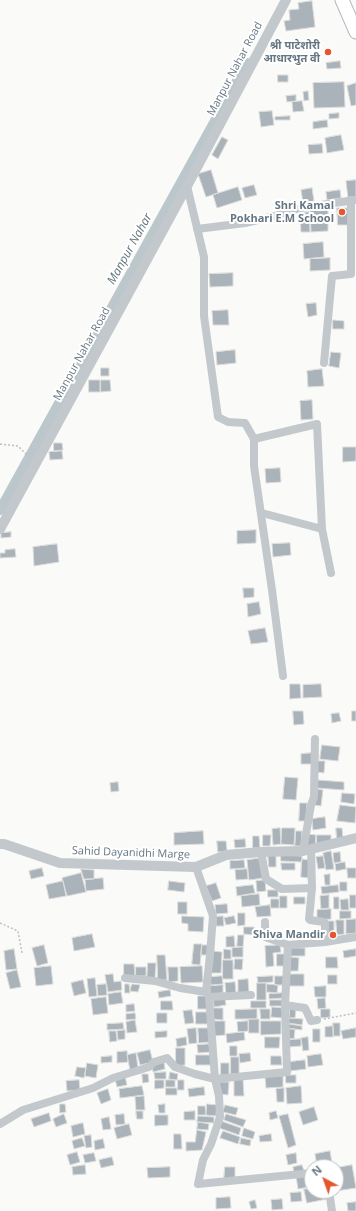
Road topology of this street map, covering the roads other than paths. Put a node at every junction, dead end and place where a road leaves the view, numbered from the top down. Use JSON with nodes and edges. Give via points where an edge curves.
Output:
{"nodes":[{"id":1,"x":286,"y":0,"type":"edge"},
{"id":2,"x":342,"y":0,"type":"edge"},
{"id":3,"x":356,"y":32,"type":"edge"},
{"id":4,"x":187,"y":186,"type":"junction"},
{"id":5,"x":354,"y":200,"type":"edge"},
{"id":6,"x":197,"y":229,"type":"junction"},
{"id":7,"x":324,"y":363,"type":"dead end"},
{"id":8,"x":254,"y":439,"type":"junction"},
{"id":9,"x":262,"y":513,"type":"junction"},
{"id":10,"x":0,"y":529,"type":"edge"},
{"id":11,"x":322,"y":529,"type":"junction"},
{"id":12,"x":331,"y":573,"type":"dead end"},
{"id":13,"x":283,"y":676,"type":"dead end"},
{"id":14,"x":315,"y":739,"type":"dead end"},
{"id":15,"x":356,"y":838,"type":"edge"},
{"id":16,"x":0,"y":844,"type":"edge"},
{"id":17,"x":307,"y":851,"type":"junction"},
{"id":18,"x":261,"y":852,"type":"junction"},
{"id":19,"x":196,"y":867,"type":"junction"},
{"id":20,"x":312,"y":888,"type":"junction"},
{"id":21,"x":265,"y":922,"type":"dead end"},
{"id":22,"x":356,"y":937,"type":"edge"},
{"id":23,"x":325,"y":942,"type":"junction"},
{"id":24,"x":288,"y":945,"type":"junction"},
{"id":25,"x":124,"y":978,"type":"dead end"},
{"id":26,"x":208,"y":994,"type":"junction"},
{"id":27,"x":251,"y":995,"type":"dead end"},
{"id":28,"x":285,"y":1005,"type":"junction"},
{"id":29,"x":317,"y":1020,"type":"road end"},
{"id":30,"x":215,"y":1079,"type":"junction"},
{"id":31,"x":0,"y":1124,"type":"edge"},
{"id":32,"x":304,"y":1174,"type":"edge"},
{"id":33,"x":330,"y":1199,"type":"edge"},
{"id":34,"x":332,"y":1211,"type":"edge"}],
"edges":[{"from":1,"to":4,"type":"street","name":"Manpur Nahar Road"},
{"from":2,"to":3,"type":"highway"},
{"from":4,"to":6,"type":"street"},
{"from":4,"to":10,"type":"street","name":"Manpur Nahar Road"},
{"from":5,"to":6,"type":"street","via":[[300,208],[244,223]]},
{"from":5,"to":7,"type":"street","via":[[351,274],[332,276]]},
{"from":6,"to":8,"type":"street","via":[[204,257],[204,316],[218,417],[228,422],[245,423]]},
{"from":8,"to":9,"type":"street","via":[[254,466]]},
{"from":8,"to":11,"type":"street","via":[[317,424]]},
{"from":9,"to":11,"type":"street"},
{"from":9,"to":13,"type":"street"},
{"from":11,"to":12,"type":"street"},
{"from":14,"to":17,"type":"street","via":[[314,797],[310,805]]},
{"from":15,"to":17,"type":"street","name":"Sahid Dayanidhi Marge"},
{"from":16,"to":19,"type":"street","name":"Sahid Dayanidhi Marge","via":[[60,862]]},
{"from":17,"to":18,"type":"street","name":"Sahid Dayanidhi Marge"},
{"from":17,"to":20,"type":"street"},
{"from":18,"to":19,"type":"street","name":"Sahid Dayanidhi Marge","via":[[226,856]]},
{"from":18,"to":20,"type":"street","via":[[266,879],[282,889]]},
{"from":19,"to":26,"type":"street","via":[[213,916]]},
{"from":20,"to":23,"type":"street","via":[[309,918],[325,923]]},
{"from":21,"to":24,"type":"street","via":[[265,937]]},
{"from":22,"to":23,"type":"street"},
{"from":23,"to":24,"type":"street"},
{"from":24,"to":28,"type":"street"},
{"from":25,"to":26,"type":"street","via":[[155,981]]},
{"from":26,"to":27,"type":"street"},
{"from":26,"to":30,"type":"street"},
{"from":28,"to":29,"type":"street","via":[[305,1008],[311,1021]]},
{"from":28,"to":30,"type":"street","via":[[287,1072]]},
{"from":30,"to":31,"type":"street","via":[[175,1067],[166,1058],[94,1088],[22,1110]]},
{"from":30,"to":32,"type":"street","via":[[220,1117],[203,1160],[198,1184]]},
{"from":33,"to":34,"type":"street"}]}
